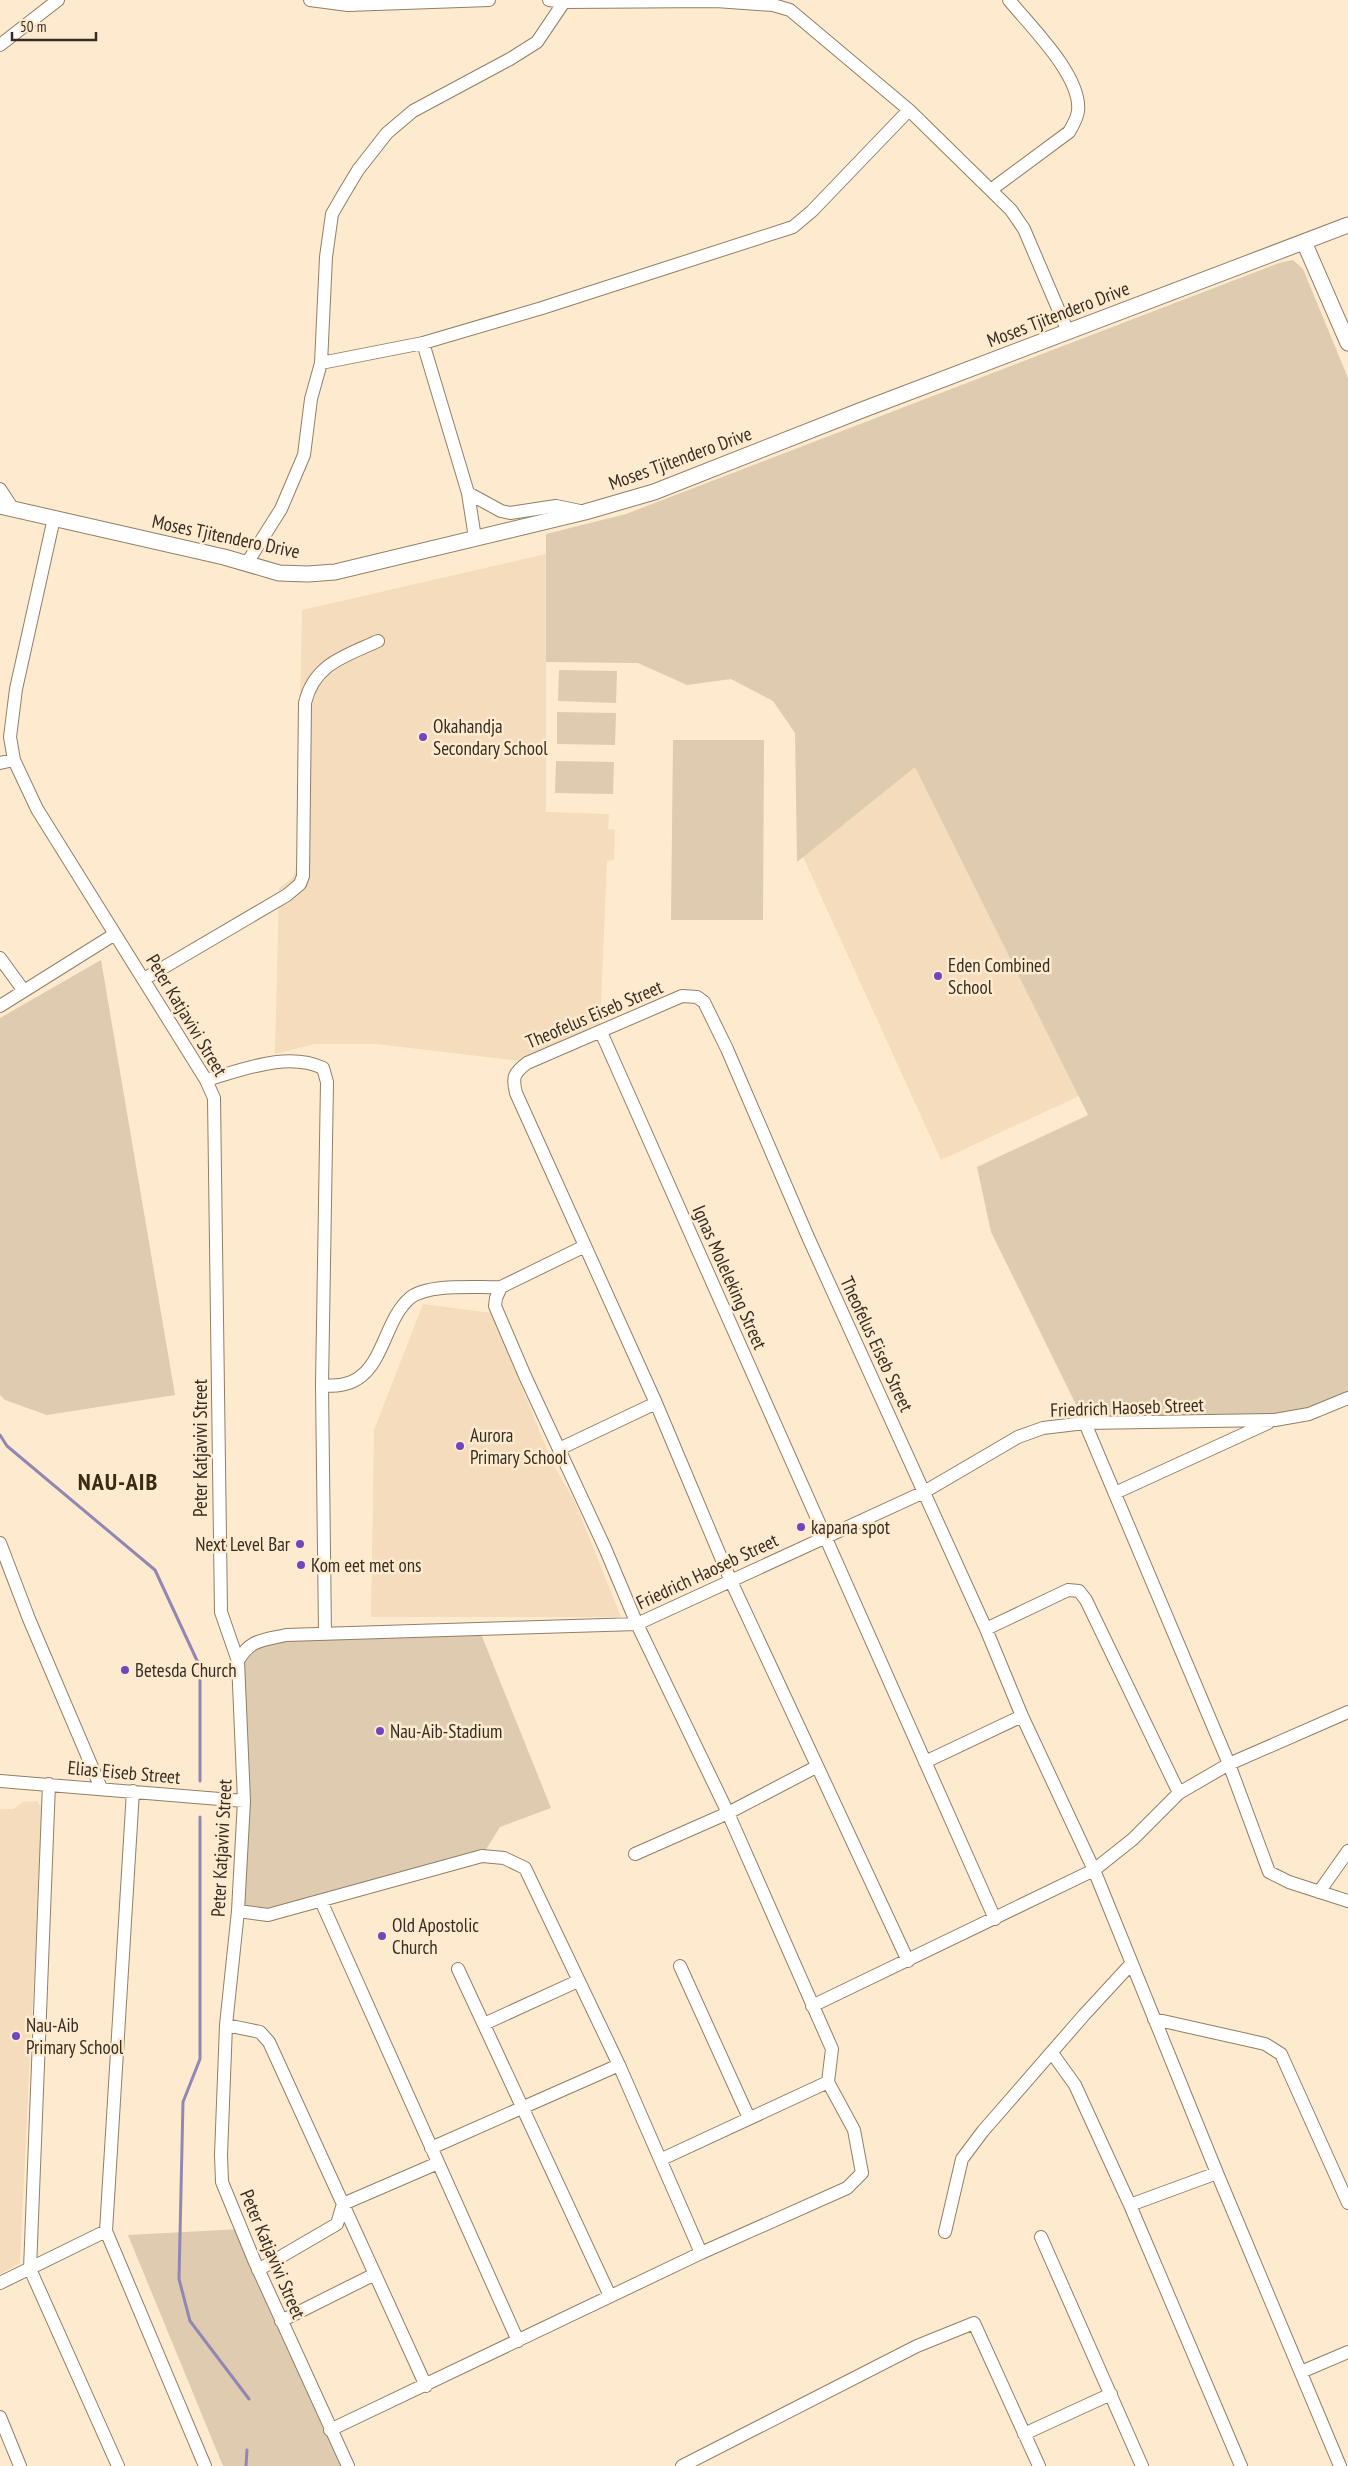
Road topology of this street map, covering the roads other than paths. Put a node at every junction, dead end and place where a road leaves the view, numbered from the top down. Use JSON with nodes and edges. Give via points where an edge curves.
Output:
{"nodes":[{"id":1,"x":58,"y":0,"type":"edge"},
{"id":2,"x":310,"y":0,"type":"edge"},
{"id":3,"x":489,"y":0,"type":"edge"},
{"id":4,"x":549,"y":0,"type":"edge"},
{"id":5,"x":716,"y":0,"type":"edge"},
{"id":6,"x":1009,"y":0,"type":"edge"},
{"id":7,"x":564,"y":2,"type":"junction"},
{"id":8,"x":0,"y":45,"type":"edge"},
{"id":9,"x":909,"y":110,"type":"junction"},
{"id":10,"x":992,"y":189,"type":"junction"},
{"id":11,"x":1348,"y":225,"type":"edge"},
{"id":12,"x":1304,"y":242,"type":"junction"},
{"id":13,"x":1068,"y":332,"type":"junction"},
{"id":14,"x":423,"y":343,"type":"junction"},
{"id":15,"x":1348,"y":343,"type":"edge"},
{"id":16,"x":321,"y":363,"type":"junction"},
{"id":17,"x":0,"y":489,"type":"edge"},
{"id":18,"x":468,"y":493,"type":"junction"},
{"id":19,"x":7,"y":508,"type":"edge"},
{"id":20,"x":585,"y":512,"type":"junction"},
{"id":21,"x":54,"y":518,"type":"junction"},
{"id":22,"x":475,"y":538,"type":"junction"},
{"id":23,"x":247,"y":563,"type":"junction"},
{"id":24,"x":378,"y":642,"type":"dead end"},
{"id":25,"x":14,"y":760,"type":"junction"},
{"id":26,"x":0,"y":763,"type":"edge"},
{"id":27,"x":115,"y":934,"type":"junction"},
{"id":28,"x":0,"y":958,"type":"edge"},
{"id":29,"x":144,"y":979,"type":"junction"},
{"id":30,"x":24,"y":991,"type":"junction"},
{"id":31,"x":0,"y":1006,"type":"edge"},
{"id":32,"x":601,"y":1032,"type":"junction"},
{"id":33,"x":206,"y":1080,"type":"junction"},
{"id":34,"x":585,"y":1246,"type":"junction"},
{"id":35,"x":500,"y":1287,"type":"junction"},
{"id":36,"x":322,"y":1385,"type":"junction"},
{"id":37,"x":1348,"y":1398,"type":"edge"},
{"id":38,"x":656,"y":1403,"type":"junction"},
{"id":39,"x":1275,"y":1420,"type":"junction"},
{"id":40,"x":1085,"y":1423,"type":"junction"},
{"id":41,"x":559,"y":1450,"type":"junction"},
{"id":42,"x":924,"y":1492,"type":"junction"},
{"id":43,"x":1115,"y":1493,"type":"junction"},
{"id":44,"x":824,"y":1537,"type":"junction"},
{"id":45,"x":0,"y":1544,"type":"edge"},
{"id":46,"x":730,"y":1580,"type":"junction"},
{"id":47,"x":637,"y":1624,"type":"junction"},
{"id":48,"x":986,"y":1629,"type":"junction"},
{"id":49,"x":325,"y":1634,"type":"junction"},
{"id":50,"x":238,"y":1661,"type":"junction"},
{"id":51,"x":1348,"y":1712,"type":"edge"},
{"id":52,"x":1022,"y":1716,"type":"junction"},
{"id":53,"x":925,"y":1762,"type":"junction"},
{"id":54,"x":1229,"y":1764,"type":"junction"},
{"id":55,"x":816,"y":1767,"type":"junction"},
{"id":56,"x":0,"y":1781,"type":"edge"},
{"id":57,"x":49,"y":1784,"type":"junction"},
{"id":58,"x":101,"y":1788,"type":"junction"},
{"id":59,"x":133,"y":1790,"type":"junction"},
{"id":60,"x":1179,"y":1793,"type":"junction"},
{"id":61,"x":244,"y":1801,"type":"junction"},
{"id":62,"x":728,"y":1812,"type":"junction"},
{"id":63,"x":1348,"y":1851,"type":"edge"},
{"id":64,"x":635,"y":1854,"type":"dead end"},
{"id":65,"x":1094,"y":1870,"type":"junction"},
{"id":66,"x":1319,"y":1892,"type":"junction"},
{"id":67,"x":322,"y":1901,"type":"junction"},
{"id":68,"x":1348,"y":1901,"type":"edge"},
{"id":69,"x":238,"y":1911,"type":"junction"},
{"id":70,"x":995,"y":1919,"type":"junction"},
{"id":71,"x":908,"y":1961,"type":"junction"},
{"id":72,"x":1132,"y":1964,"type":"junction"},
{"id":73,"x":680,"y":1966,"type":"dead end"},
{"id":74,"x":458,"y":1969,"type":"dead end"},
{"id":75,"x":578,"y":1981,"type":"junction"},
{"id":76,"x":812,"y":2006,"type":"junction"},
{"id":77,"x":1154,"y":2019,"type":"junction"},
{"id":78,"x":484,"y":2024,"type":"junction"},
{"id":79,"x":226,"y":2025,"type":"junction"},
{"id":80,"x":1052,"y":2053,"type":"junction"},
{"id":81,"x":619,"y":2065,"type":"junction"},
{"id":82,"x":828,"y":2082,"type":"junction"},
{"id":83,"x":524,"y":2107,"type":"junction"},
{"id":84,"x":749,"y":2118,"type":"junction"},
{"id":85,"x":431,"y":2148,"type":"junction"},
{"id":86,"x":662,"y":2159,"type":"junction"},
{"id":87,"x":438,"y":2163,"type":"junction"},
{"id":88,"x":1217,"y":2173,"type":"junction"},
{"id":89,"x":1348,"y":2203,"type":"edge"},
{"id":90,"x":343,"y":2204,"type":"junction"},
{"id":91,"x":1130,"y":2205,"type":"junction"},
{"id":92,"x":106,"y":2231,"type":"junction"},
{"id":93,"x":945,"y":2232,"type":"dead end"},
{"id":94,"x":1041,"y":2237,"type":"dead end"},
{"id":95,"x":701,"y":2253,"type":"junction"},
{"id":96,"x":30,"y":2269,"type":"junction"},
{"id":97,"x":258,"y":2270,"type":"junction"},
{"id":98,"x":374,"y":2274,"type":"junction"},
{"id":99,"x":0,"y":2283,"type":"edge"},
{"id":100,"x":610,"y":2296,"type":"junction"},
{"id":101,"x":281,"y":2320,"type":"junction"},
{"id":102,"x":518,"y":2340,"type":"junction"},
{"id":103,"x":1348,"y":2352,"type":"edge"},
{"id":104,"x":1301,"y":2372,"type":"junction"},
{"id":105,"x":426,"y":2386,"type":"junction"},
{"id":106,"x":1111,"y":2394,"type":"junction"},
{"id":107,"x":0,"y":2417,"type":"edge"},
{"id":108,"x":330,"y":2430,"type":"junction"},
{"id":109,"x":1024,"y":2434,"type":"junction"},
{"id":110,"x":20,"y":2466,"type":"edge"},
{"id":111,"x":118,"y":2466,"type":"edge"},
{"id":112,"x":205,"y":2466,"type":"edge"},
{"id":113,"x":348,"y":2466,"type":"edge"},
{"id":114,"x":682,"y":2466,"type":"edge"},
{"id":115,"x":1040,"y":2466,"type":"edge"},
{"id":116,"x":1142,"y":2466,"type":"edge"},
{"id":117,"x":1241,"y":2466,"type":"edge"},
{"id":118,"x":1340,"y":2466,"type":"edge"}],
"edges":[{"from":1,"to":8,"type":"street"},
{"from":2,"to":3,"type":"street","via":[[348,5]]},
{"from":4,"to":7,"type":"street"},
{"from":5,"to":7,"type":"street"},
{"from":5,"to":9,"type":"street","via":[[773,5],[790,10]]},
{"from":6,"to":10,"type":"street","via":[[1065,70],[1078,109],[1069,132]]},
{"from":7,"to":16,"type":"street","via":[[536,42],[413,111],[386,133],[358,170],[332,214],[326,257]]},
{"from":9,"to":10,"type":"street"},
{"from":9,"to":14,"type":"street","via":[[812,211],[793,226],[542,308]]},
{"from":10,"to":13,"type":"street","via":[[1024,229]]},
{"from":11,"to":12,"type":"street","name":"Moses Tjitendero Drive"},
{"from":12,"to":13,"type":"street","name":"Moses Tjitendero Drive"},
{"from":12,"to":15,"type":"street"},
{"from":13,"to":20,"type":"street","name":"Moses Tjitendero Drive","via":[[654,492]]},
{"from":14,"to":16,"type":"street"},
{"from":14,"to":18,"type":"street"},
{"from":16,"to":23,"type":"street","via":[[311,399],[304,455],[281,509]]},
{"from":17,"to":19,"type":"street"},
{"from":18,"to":20,"type":"street","via":[[510,513],[556,506]]},
{"from":18,"to":22,"type":"street"},
{"from":19,"to":21,"type":"street","name":"Moses Tjitendero Drive"},
{"from":20,"to":22,"type":"street","name":"Moses Tjitendero Drive"},
{"from":21,"to":23,"type":"street","name":"Moses Tjitendero Drive"},
{"from":21,"to":25,"type":"street","name":"Peter Katjavivi Street","via":[[16,689],[10,737]]},
{"from":22,"to":23,"type":"street","name":"Moses Tjitendero Drive","via":[[335,572],[279,573]]},
{"from":24,"to":29,"type":"street","via":[[332,662],[314,678],[307,692],[303,876],[300,884],[287,895]]},
{"from":25,"to":26,"type":"street"},
{"from":25,"to":27,"type":"street","name":"Peter Katjavivi Street","via":[[37,809]]},
{"from":27,"to":29,"type":"street","name":"Peter Katjavivi Street"},
{"from":27,"to":30,"type":"street"},
{"from":28,"to":30,"type":"street"},
{"from":29,"to":33,"type":"street","name":"Peter Katjavivi Street"},
{"from":30,"to":31,"type":"street"},
{"from":32,"to":34,"type":"street","name":"Theofelus Eiseb Street","via":[[527,1063],[516,1072],[513,1083]]},
{"from":32,"to":42,"type":"street","name":"Theofelus Eiseb Street","via":[[682,996],[697,997],[704,1002]]},
{"from":32,"to":44,"type":"street","name":"Ignas Moleleking Street"},
{"from":33,"to":36,"type":"street","via":[[292,1059],[323,1068],[327,1082]]},
{"from":33,"to":50,"type":"street","name":"Peter Katjavivi Street","via":[[214,1098],[216,1120],[221,1612]]},
{"from":34,"to":35,"type":"street"},
{"from":34,"to":38,"type":"street","name":"Theofelus Eiseb Street"},
{"from":35,"to":36,"type":"street","via":[[421,1292],[410,1298],[402,1307],[371,1367],[350,1382],[334,1387]]},
{"from":35,"to":41,"type":"street","via":[[496,1306]]},
{"from":36,"to":49,"type":"street"},
{"from":37,"to":39,"type":"street","name":"Friedrich Haoseb Street","via":[[1309,1414]]},
{"from":38,"to":41,"type":"street"},
{"from":38,"to":46,"type":"street","name":"Theofelus Eiseb Street"},
{"from":39,"to":40,"type":"street","name":"Friedrich Haoseb Street"},
{"from":39,"to":43,"type":"street"},
{"from":40,"to":42,"type":"street","name":"Friedrich Haoseb Street","via":[[1043,1428],[1018,1437]]},
{"from":40,"to":43,"type":"street"},
{"from":41,"to":47,"type":"street"},
{"from":42,"to":44,"type":"street","name":"Friedrich Haoseb Street"},
{"from":42,"to":48,"type":"street"},
{"from":43,"to":54,"type":"street"},
{"from":44,"to":46,"type":"street","name":"Friedrich Haoseb Street"},
{"from":44,"to":53,"type":"street","name":"Ignas Moleleking Street"},
{"from":45,"to":58,"type":"street"},
{"from":46,"to":47,"type":"street","name":"Friedrich Haoseb Street"},
{"from":46,"to":55,"type":"street","name":"Theofelus Eiseb Street"},
{"from":47,"to":49,"type":"street","name":"Friedrich Haoseb Street"},
{"from":47,"to":62,"type":"street"},
{"from":48,"to":52,"type":"street"},
{"from":48,"to":60,"type":"street","via":[[1068,1590],[1078,1591],[1086,1600]]},
{"from":49,"to":50,"type":"street","name":"Friedrich Haoseb Street","via":[[286,1635],[255,1642],[245,1649]]},
{"from":50,"to":61,"type":"street","name":"Peter Katjavivi Street"},
{"from":51,"to":54,"type":"street"},
{"from":52,"to":53,"type":"street"},
{"from":52,"to":65,"type":"street"},
{"from":53,"to":70,"type":"street","name":"Ignas Moleleking Street"},
{"from":54,"to":60,"type":"street"},
{"from":54,"to":66,"type":"street","via":[[1269,1872]]},
{"from":55,"to":62,"type":"street"},
{"from":55,"to":71,"type":"street","name":"Theofelus Eiseb Street"},
{"from":56,"to":57,"type":"street","name":"Elias Eiseb Street"},
{"from":57,"to":58,"type":"street","name":"Elias Eiseb Street"},
{"from":57,"to":96,"type":"street"},
{"from":58,"to":59,"type":"street","name":"Elias Eiseb Street"},
{"from":59,"to":61,"type":"street","name":"Elias Eiseb Street"},
{"from":59,"to":92,"type":"street"},
{"from":60,"to":65,"type":"street","via":[[1133,1839]]},
{"from":61,"to":69,"type":"street","name":"Peter Katjavivi Street"},
{"from":62,"to":64,"type":"street"},
{"from":62,"to":76,"type":"street"},
{"from":63,"to":66,"type":"street"},
{"from":65,"to":70,"type":"street"},
{"from":65,"to":72,"type":"street"},
{"from":66,"to":68,"type":"street"},
{"from":67,"to":69,"type":"street","via":[[268,1915]]},
{"from":67,"to":75,"type":"street","via":[[482,1856],[504,1858],[525,1868]]},
{"from":67,"to":85,"type":"street"},
{"from":69,"to":79,"type":"street","name":"Peter Katjavivi Street"},
{"from":70,"to":71,"type":"street"},
{"from":71,"to":76,"type":"street"},
{"from":72,"to":77,"type":"street"},
{"from":72,"to":80,"type":"street"},
{"from":73,"to":84,"type":"street"},
{"from":74,"to":78,"type":"street"},
{"from":75,"to":78,"type":"street"},
{"from":75,"to":81,"type":"street"},
{"from":76,"to":82,"type":"street","via":[[832,2050]]},
{"from":77,"to":88,"type":"street"},
{"from":77,"to":89,"type":"street","via":[[1265,2044],[1281,2054]]},
{"from":78,"to":83,"type":"street"},
{"from":79,"to":90,"type":"street","via":[[260,2032],[269,2042]]},
{"from":79,"to":97,"type":"street","name":"Peter Katjavivi Street","via":[[222,2182]]},
{"from":80,"to":91,"type":"street","via":[[1075,2085]]},
{"from":80,"to":93,"type":"street","via":[[962,2159]]},
{"from":81,"to":83,"type":"street"},
{"from":81,"to":86,"type":"street"},
{"from":82,"to":84,"type":"street"},
{"from":82,"to":95,"type":"street","via":[[854,2130],[862,2173],[847,2188]]},
{"from":83,"to":85,"type":"street"},
{"from":83,"to":100,"type":"street"},
{"from":84,"to":86,"type":"street"},
{"from":85,"to":87,"type":"street"},
{"from":86,"to":95,"type":"street"},
{"from":87,"to":90,"type":"street"},
{"from":87,"to":102,"type":"street"},
{"from":88,"to":91,"type":"street"},
{"from":88,"to":104,"type":"street"},
{"from":90,"to":97,"type":"street","via":[[337,2224]]},
{"from":90,"to":98,"type":"street"},
{"from":91,"to":117,"type":"street"},
{"from":92,"to":96,"type":"street"},
{"from":92,"to":112,"type":"street"},
{"from":94,"to":106,"type":"street"},
{"from":95,"to":100,"type":"street"},
{"from":96,"to":99,"type":"street"},
{"from":96,"to":111,"type":"street"},
{"from":97,"to":101,"type":"street","name":"Peter Katjavivi Street"},
{"from":98,"to":101,"type":"street"},
{"from":98,"to":105,"type":"street"},
{"from":100,"to":102,"type":"street"},
{"from":101,"to":108,"type":"street","name":"Peter Katjavivi Street"},
{"from":102,"to":105,"type":"street"},
{"from":103,"to":104,"type":"street"},
{"from":104,"to":118,"type":"street"},
{"from":105,"to":108,"type":"street"},
{"from":106,"to":109,"type":"street"},
{"from":106,"to":116,"type":"street"},
{"from":107,"to":110,"type":"street"},
{"from":108,"to":113,"type":"street","name":"Peter Katjavivi Street"},
{"from":109,"to":114,"type":"street","via":[[974,2323],[917,2346]]},
{"from":109,"to":115,"type":"street"}]}
